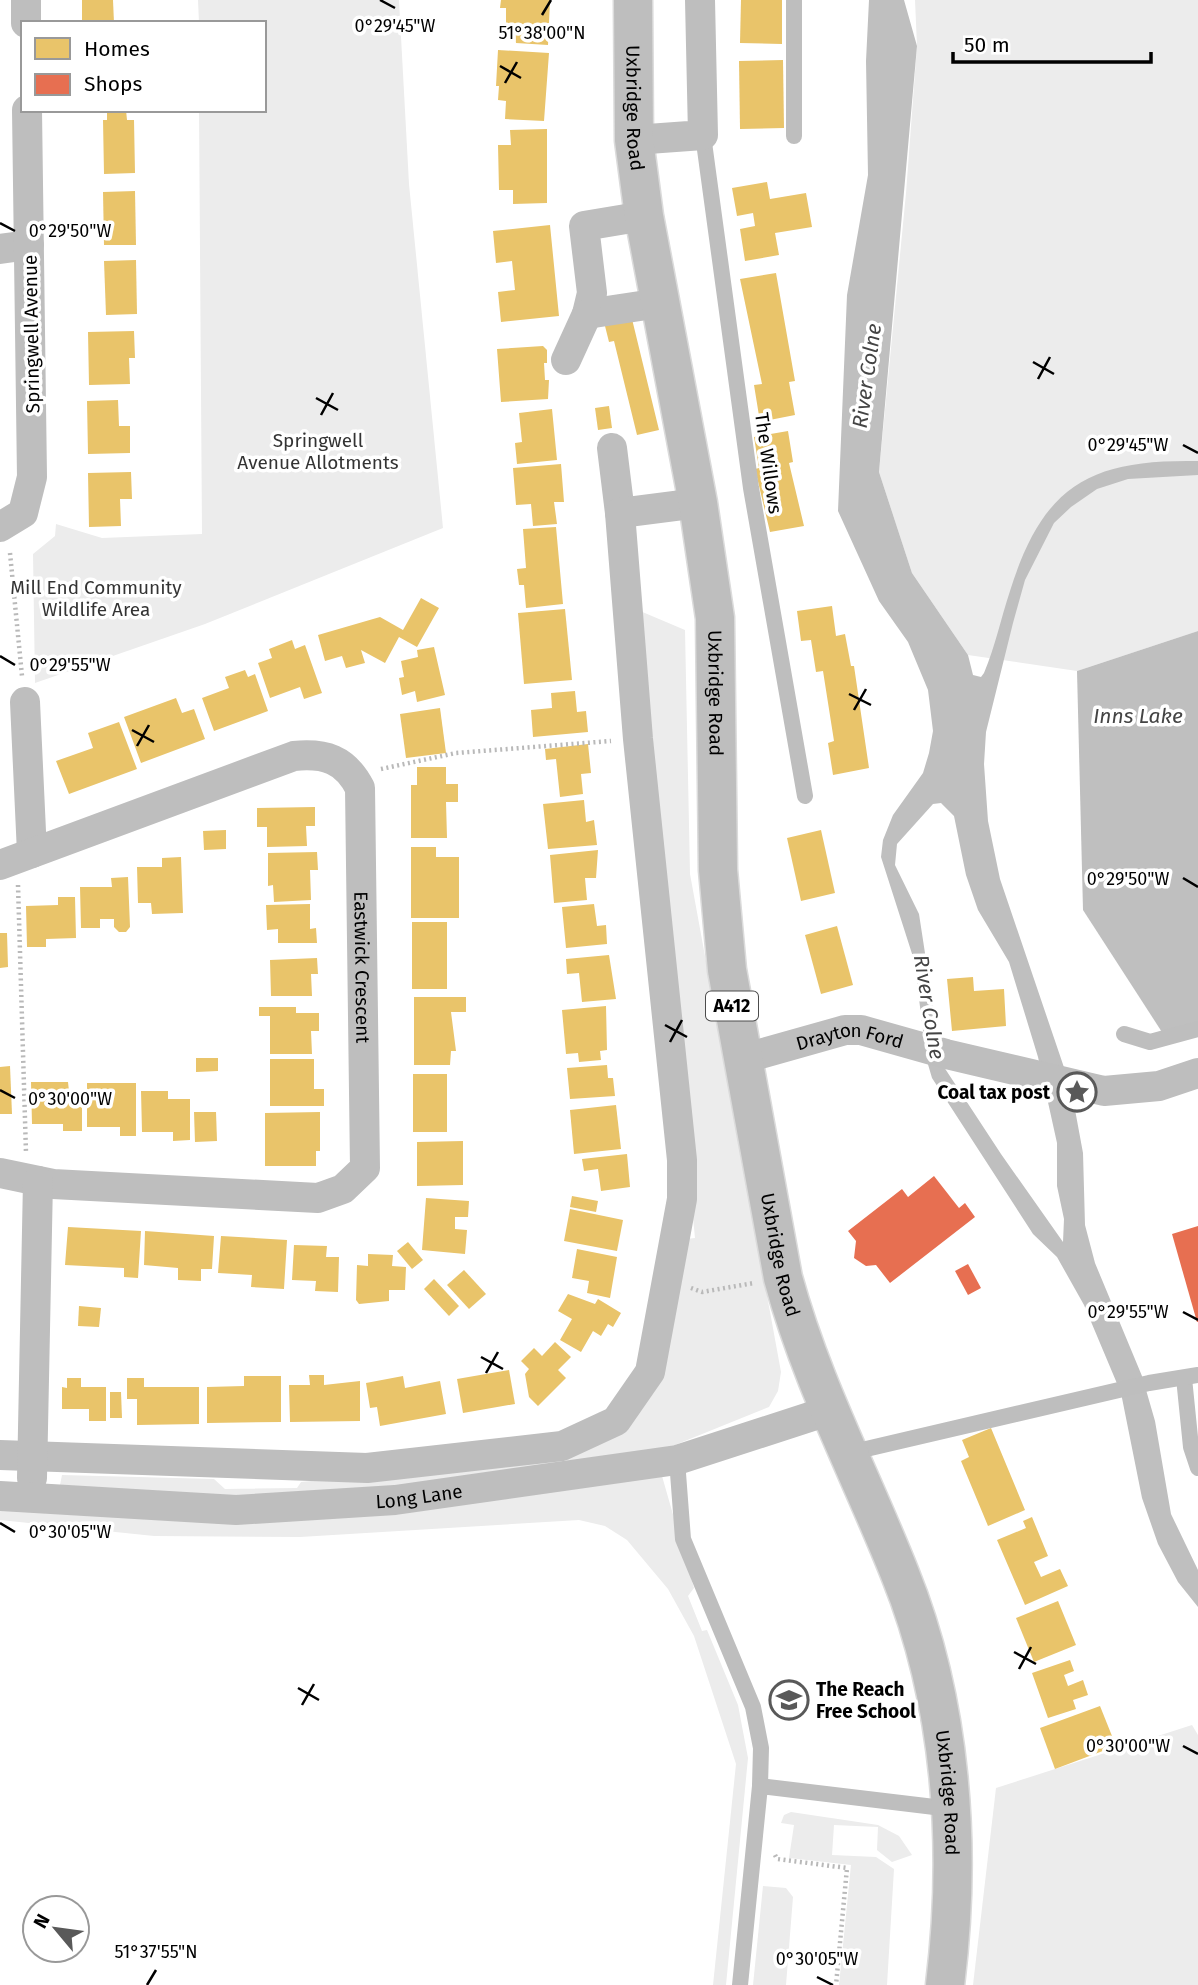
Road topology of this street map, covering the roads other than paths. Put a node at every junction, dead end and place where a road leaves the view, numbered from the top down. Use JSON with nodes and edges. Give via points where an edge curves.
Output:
{"nodes":[{"id":1,"x":26,"y":0,"type":"edge"},
{"id":2,"x":633,"y":0,"type":"edge"},
{"id":3,"x":700,"y":0,"type":"edge"},
{"id":4,"x":794,"y":0,"type":"edge"},
{"id":5,"x":26,"y":21,"type":"edge"},
{"id":6,"x":27,"y":112,"type":"edge"},
{"id":7,"x":703,"y":135,"type":"junction"},
{"id":8,"x":794,"y":136,"type":"dead end"},
{"id":9,"x":634,"y":139,"type":"junction"},
{"id":10,"x":644,"y":216,"type":"junction"},
{"id":11,"x":29,"y":245,"type":"junction"},
{"id":12,"x":0,"y":249,"type":"edge"},
{"id":13,"x":660,"y":303,"type":"junction"},
{"id":14,"x":587,"y":314,"type":"junction"},
{"id":15,"x":566,"y":360,"type":"dead end"},
{"id":16,"x":612,"y":448,"type":"dead end"},
{"id":17,"x":698,"y":503,"type":"junction"},
{"id":18,"x":620,"y":513,"type":"junction"},
{"id":19,"x":10,"y":522,"type":"edge"},
{"id":20,"x":25,"y":702,"type":"road end"},
{"id":21,"x":805,"y":796,"type":"dead end"},
{"id":22,"x":15,"y":860,"type":"edge"},
{"id":23,"x":1198,"y":1029,"type":"edge"},
{"id":24,"x":1125,"y":1034,"type":"dead end"},
{"id":25,"x":741,"y":1056,"type":"junction"},
{"id":26,"x":1198,"y":1073,"type":"edge"},
{"id":27,"x":22,"y":1178,"type":"edge"},
{"id":28,"x":1191,"y":1377,"type":"edge"},
{"id":29,"x":828,"y":1411,"type":"junction"},
{"id":30,"x":846,"y":1454,"type":"junction"},
{"id":31,"x":0,"y":1455,"type":"edge"},
{"id":32,"x":33,"y":1459,"type":"junction"},
{"id":33,"x":677,"y":1460,"type":"junction"},
{"id":34,"x":1198,"y":1468,"type":"edge"},
{"id":35,"x":0,"y":1496,"type":"edge"},
{"id":36,"x":31,"y":1499,"type":"junction"},
{"id":37,"x":760,"y":1786,"type":"junction"},
{"id":38,"x":953,"y":1809,"type":"junction"},
{"id":39,"x":740,"y":1985,"type":"edge"},
{"id":40,"x":945,"y":1985,"type":"edge"}],
"edges":[{"from":1,"to":5,"type":"street"},
{"from":2,"to":9,"type":"main road","name":"Uxbridge Road","number":"A412"},
{"from":3,"to":7,"type":"street"},
{"from":4,"to":8,"type":"lane"},
{"from":6,"to":11,"type":"street","name":"Springwell Avenue"},
{"from":7,"to":9,"type":"street"},
{"from":7,"to":21,"type":"lane","name":"The Willows","via":[[751,488]]},
{"from":9,"to":10,"type":"main road","name":"Uxbridge Road","number":"A412"},
{"from":10,"to":13,"type":"main road","name":"Uxbridge Road","number":"A412"},
{"from":10,"to":14,"type":"street","via":[[584,226],[592,293]]},
{"from":11,"to":12,"type":"street"},
{"from":11,"to":19,"type":"street","name":"Springwell Avenue","via":[[32,477]]},
{"from":13,"to":14,"type":"street"},
{"from":13,"to":17,"type":"main road","name":"Uxbridge Road","number":"A412"},
{"from":14,"to":15,"type":"street"},
{"from":16,"to":18,"type":"street"},
{"from":17,"to":18,"type":"street"},
{"from":17,"to":25,"type":"main road","name":"Uxbridge Road","number":"A412","via":[[715,618],[718,870]]},
{"from":18,"to":32,"type":"street","name":"Long Lane","via":[[638,739],[682,1160],[682,1199],[650,1372],[616,1421],[562,1446],[367,1468]]},
{"from":20,"to":22,"type":"street"},
{"from":22,"to":27,"type":"street","name":"Eastwick Crescent","via":[[294,756],[316,754],[341,762],[360,788],[365,1168],[343,1189],[318,1198]]},
{"from":23,"to":24,"type":"lane","via":[[1150,1042]]},
{"from":25,"to":26,"type":"street","name":"Drayton Ford","via":[[845,1030],[882,1034],[1080,1087],[1126,1091]]},
{"from":25,"to":29,"type":"main road","name":"Uxbridge Road","number":"A412","via":[[783,1279]]},
{"from":27,"to":32,"type":"street"},
{"from":28,"to":30,"type":"lane"},
{"from":28,"to":34,"type":"lane","via":[[1191,1447]]},
{"from":29,"to":30,"type":"main road","name":"Uxbridge Road","number":"A412"},
{"from":29,"to":33,"type":"street","name":"Long Lane"},
{"from":30,"to":38,"type":"main road","name":"Uxbridge Road","number":"A412","via":[[900,1574],[926,1648]]},
{"from":31,"to":32,"type":"street","name":"Long Lane"},
{"from":32,"to":36,"type":"street"},
{"from":33,"to":36,"type":"street","name":"Long Lane","via":[[395,1500],[236,1510]]},
{"from":33,"to":37,"type":"lane","via":[[683,1539],[753,1707],[761,1748]]},
{"from":35,"to":36,"type":"street","name":"Long Lane"},
{"from":37,"to":38,"type":"lane"},
{"from":37,"to":39,"type":"lane"},
{"from":38,"to":40,"type":"main road","name":"Uxbridge Road","number":"A412","via":[[951,1934]]}]}
